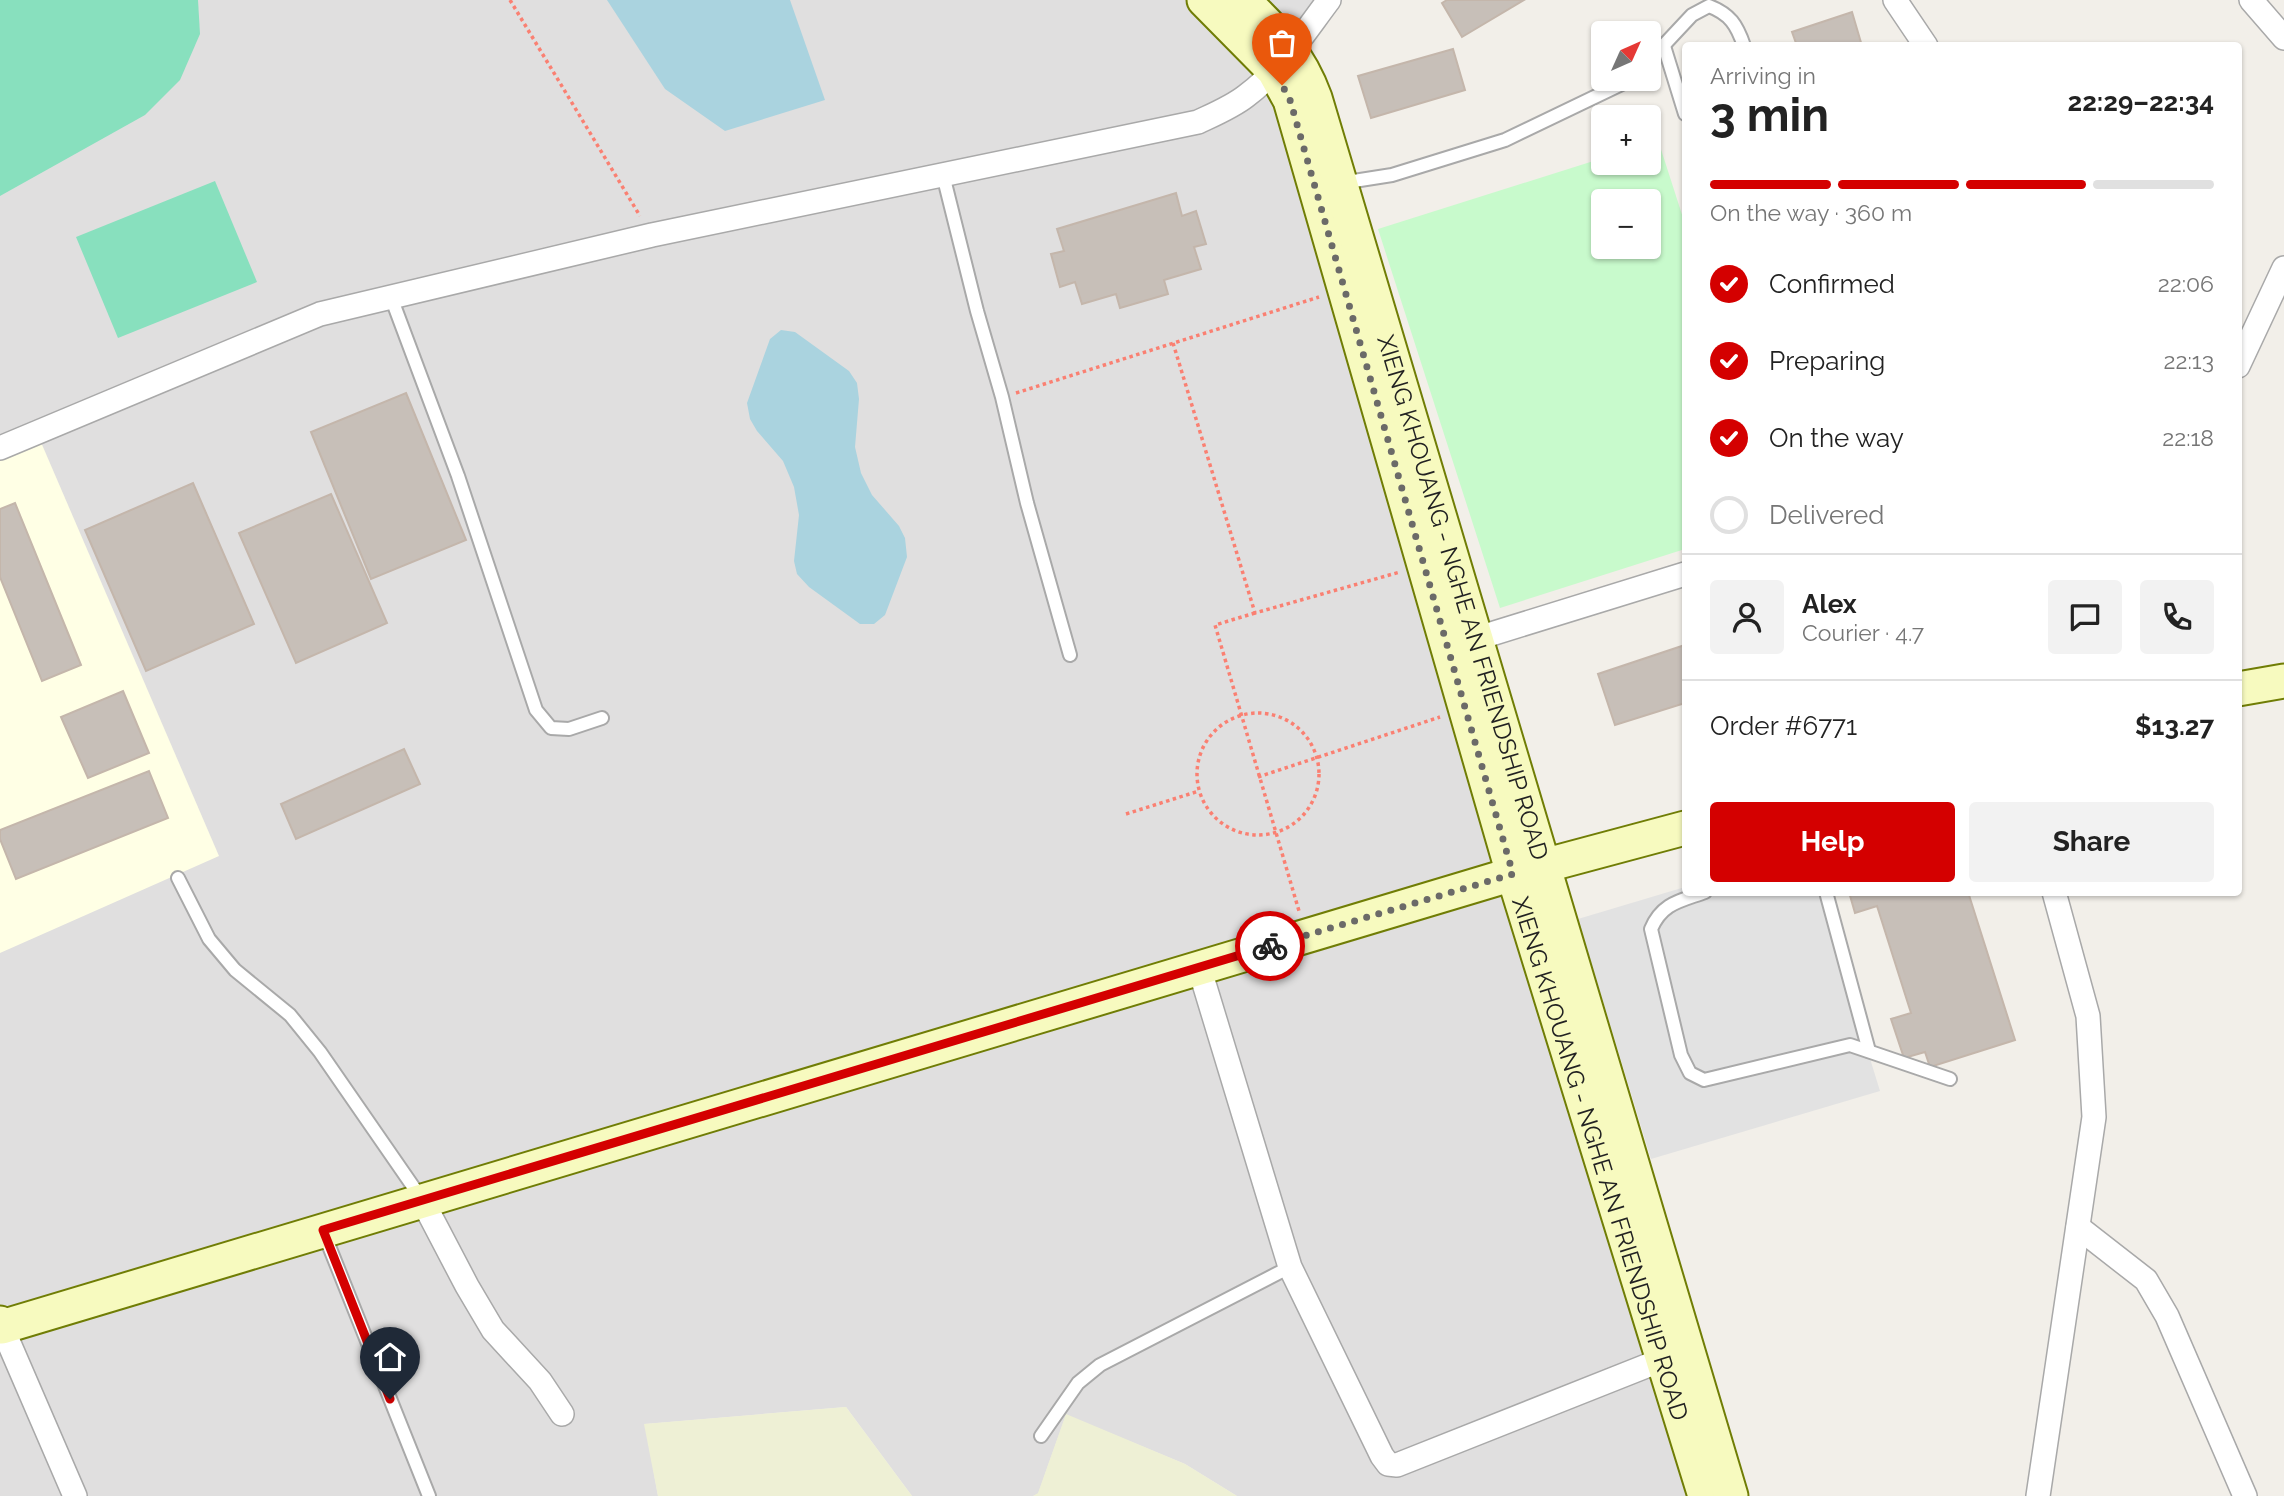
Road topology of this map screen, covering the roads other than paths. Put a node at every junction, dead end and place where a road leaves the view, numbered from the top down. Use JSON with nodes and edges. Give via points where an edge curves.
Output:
{"nodes":[{"id":1,"x":1204,"y":0,"type":"edge"},
{"id":2,"x":1242,"y":0,"type":"edge"},
{"id":3,"x":1329,"y":0,"type":"edge"},
{"id":4,"x":1895,"y":0,"type":"edge"},
{"id":5,"x":2250,"y":0,"type":"edge"},
{"id":6,"x":2284,"y":38,"type":"edge"},
{"id":7,"x":1743,"y":42,"type":"edge"},
{"id":8,"x":1923,"y":42,"type":"edge"},
{"id":9,"x":1664,"y":46,"type":"junction"},
{"id":10,"x":1661,"y":49,"type":"edge"},
{"id":11,"x":1282,"y":60,"type":"junction"},
{"id":12,"x":1607,"y":91,"type":"edge"},
{"id":13,"x":1682,"y":104,"type":"edge"},
{"id":14,"x":943,"y":175,"type":"junction"},
{"id":15,"x":1340,"y":183,"type":"junction"},
{"id":16,"x":2284,"y":268,"type":"edge"},
{"id":17,"x":391,"y":297,"type":"junction"},
{"id":18,"x":2242,"y":357,"type":"edge"},
{"id":19,"x":0,"y":448,"type":"edge"},
{"id":20,"x":1682,"y":576,"type":"edge"},
{"id":21,"x":1475,"y":639,"type":"junction"},
{"id":22,"x":1070,"y":655,"type":"dead end"},
{"id":23,"x":2284,"y":681,"type":"edge"},
{"id":24,"x":2242,"y":688,"type":"edge"},
{"id":25,"x":602,"y":718,"type":"dead end"},
{"id":26,"x":1682,"y":829,"type":"edge"},
{"id":27,"x":1528,"y":870,"type":"junction"},
{"id":28,"x":178,"y":878,"type":"dead end"},
{"id":29,"x":1694,"y":896,"type":"edge"},
{"id":30,"x":1827,"y":896,"type":"edge"},
{"id":31,"x":2055,"y":896,"type":"edge"},
{"id":32,"x":1199,"y":967,"type":"junction"},
{"id":33,"x":1869,"y":1051,"type":"junction"},
{"id":34,"x":1950,"y":1079,"type":"dead end"},
{"id":35,"x":422,"y":1200,"type":"junction"},
{"id":36,"x":2078,"y":1227,"type":"junction"},
{"id":37,"x":323,"y":1230,"type":"junction"},
{"id":38,"x":1290,"y":1267,"type":"junction"},
{"id":39,"x":1,"y":1325,"type":"edge"},
{"id":40,"x":1664,"y":1359,"type":"junction"},
{"id":41,"x":562,"y":1414,"type":"dead end"},
{"id":42,"x":1041,"y":1436,"type":"dead end"},
{"id":43,"x":75,"y":1496,"type":"edge"},
{"id":44,"x":429,"y":1496,"type":"edge"},
{"id":45,"x":1704,"y":1496,"type":"edge"},
{"id":46,"x":1731,"y":1496,"type":"edge"},
{"id":47,"x":2038,"y":1496,"type":"edge"},
{"id":48,"x":2245,"y":1496,"type":"edge"}],
"edges":[{"from":1,"to":11,"type":"street","name":"XIENG KHOUANG - NGHE AN FRIENDSHIP ROAD"},
{"from":2,"to":11,"type":"street","name":"XIENG KHOUANG - NGHE AN FRIENDSHIP ROAD"},
{"from":3,"to":11,"type":"street"},
{"from":4,"to":8,"type":"street"},
{"from":5,"to":6,"type":"street"},
{"from":7,"to":9,"type":"lane","via":[[1737,26],[1724,12],[1709,6],[1692,15]]},
{"from":9,"to":10,"type":"lane"},
{"from":9,"to":13,"type":"lane"},
{"from":11,"to":14,"type":"street","via":[[1247,95],[1198,122]]},
{"from":11,"to":15,"type":"street","name":"XIENG KHOUANG - NGHE AN FRIENDSHIP ROAD","via":[[1307,77]]},
{"from":11,"to":27,"type":"street","name":"XIENG KHOUANG - NGHE AN FRIENDSHIP ROAD","via":[[1465,708]]},
{"from":12,"to":15,"type":"lane","via":[[1505,140],[1392,175]]},
{"from":14,"to":17,"type":"street"},
{"from":14,"to":22,"type":"lane"},
{"from":15,"to":21,"type":"street","name":"XIENG KHOUANG - NGHE AN FRIENDSHIP ROAD"},
{"from":16,"to":18,"type":"street"},
{"from":17,"to":19,"type":"street","via":[[320,314]]},
{"from":17,"to":25,"type":"lane","via":[[536,710],[551,728],[569,729]]},
{"from":20,"to":21,"type":"street"},
{"from":21,"to":27,"type":"street","name":"XIENG KHOUANG - NGHE AN FRIENDSHIP ROAD"},
{"from":23,"to":24,"type":"street"},
{"from":26,"to":27,"type":"street"},
{"from":27,"to":32,"type":"street"},
{"from":27,"to":40,"type":"street","name":"XIENG KHOUANG - NGHE AN FRIENDSHIP ROAD"},
{"from":27,"to":46,"type":"street","name":"XIENG KHOUANG - NGHE AN FRIENDSHIP ROAD"},
{"from":28,"to":35,"type":"lane","via":[[209,939],[235,970],[290,1015]]},
{"from":29,"to":33,"type":"lane","via":[[1668,906],[1651,929],[1681,1055],[1690,1073],[1704,1080],[1850,1045]]},
{"from":30,"to":33,"type":"lane"},
{"from":31,"to":36,"type":"street","via":[[2088,1016],[2094,1117]]},
{"from":32,"to":35,"type":"street"},
{"from":32,"to":38,"type":"street"},
{"from":33,"to":34,"type":"lane"},
{"from":35,"to":37,"type":"street"},
{"from":35,"to":41,"type":"street","via":[[493,1329],[540,1381]]},
{"from":36,"to":47,"type":"street"},
{"from":36,"to":48,"type":"street","via":[[2146,1280],[2168,1316]]},
{"from":37,"to":39,"type":"street"},
{"from":37,"to":44,"type":"lane"},
{"from":38,"to":40,"type":"street","via":[[1388,1464],[1397,1465]]},
{"from":38,"to":42,"type":"lane","via":[[1100,1365],[1078,1383]]},
{"from":39,"to":43,"type":"street"},
{"from":40,"to":45,"type":"street","name":"XIENG KHOUANG - NGHE AN FRIENDSHIP ROAD"}]}
